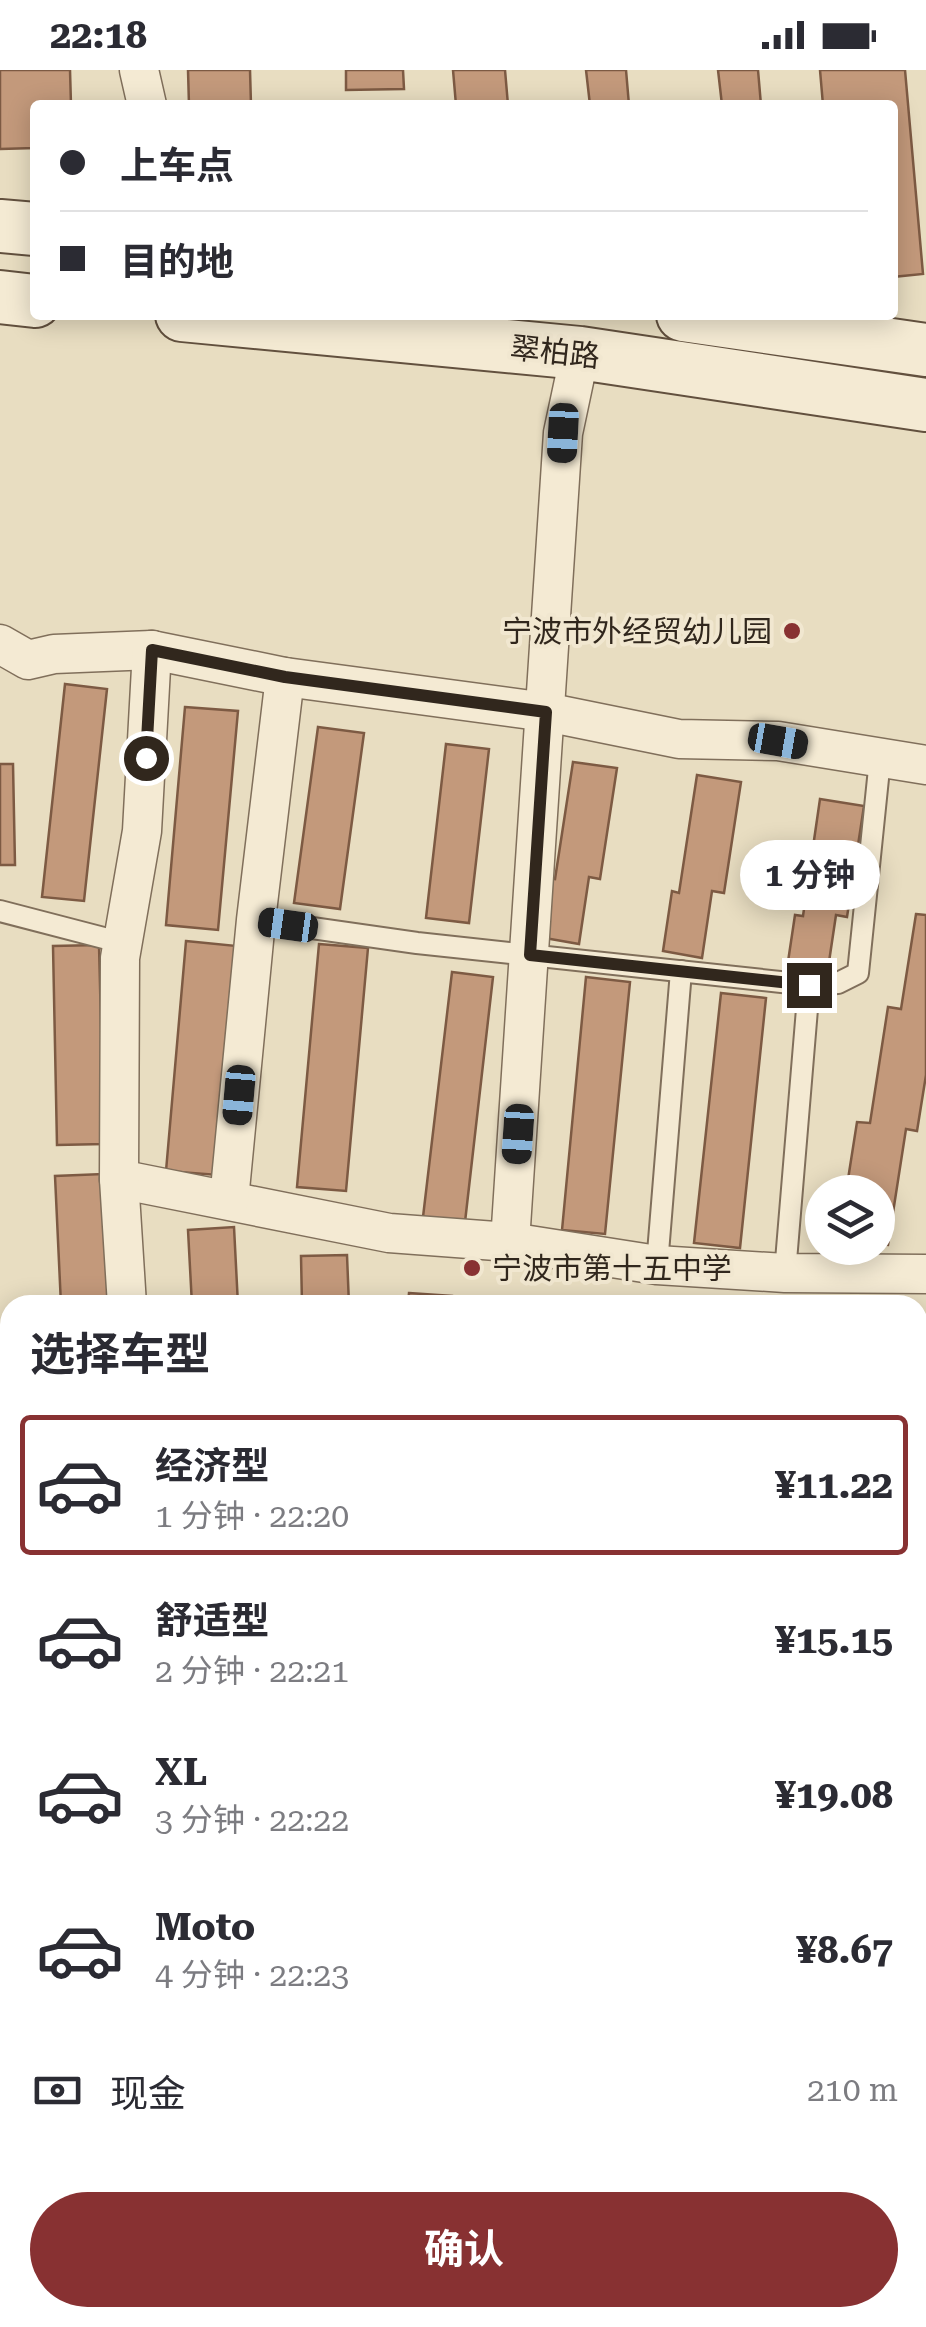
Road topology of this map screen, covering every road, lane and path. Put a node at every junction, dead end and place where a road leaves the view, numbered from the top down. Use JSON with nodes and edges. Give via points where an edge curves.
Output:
{"nodes":[{"id":1,"x":139,"y":70,"type":"edge"},
{"id":2,"x":146,"y":100,"type":"edge"},
{"id":3,"x":0,"y":226,"type":"edge"},
{"id":4,"x":30,"y":229,"type":"edge"},
{"id":5,"x":0,"y":298,"type":"edge"},
{"id":6,"x":30,"y":301,"type":"edge"},
{"id":7,"x":234,"y":320,"type":"edge"},
{"id":8,"x":718,"y":320,"type":"edge"},
{"id":9,"x":926,"y":350,"type":"edge"},
{"id":10,"x":580,"y":353,"type":"junction"},
{"id":11,"x":926,"y":405,"type":"edge"},
{"id":12,"x":0,"y":644,"type":"edge"},
{"id":13,"x":152,"y":650,"type":"junction"},
{"id":14,"x":285,"y":677,"type":"junction"},
{"id":15,"x":546,"y":712,"type":"junction"},
{"id":16,"x":880,"y":759,"type":"junction"},
{"id":17,"x":926,"y":765,"type":"edge"},
{"id":18,"x":0,"y":911,"type":"edge"},
{"id":19,"x":256,"y":920,"type":"junction"},
{"id":20,"x":123,"y":942,"type":"junction"},
{"id":21,"x":530,"y":955,"type":"junction"},
{"id":22,"x":681,"y":971,"type":"junction"},
{"id":23,"x":809,"y":985,"type":"junction"},
{"id":24,"x":119,"y":1180,"type":"junction"},
{"id":25,"x":228,"y":1200,"type":"junction"},
{"id":26,"x":510,"y":1242,"type":"junction"},
{"id":27,"x":657,"y":1265,"type":"junction"},
{"id":28,"x":785,"y":1273,"type":"junction"},
{"id":29,"x":926,"y":1274,"type":"edge"},
{"id":30,"x":126,"y":1295,"type":"edge"}],
"edges":[{"from":1,"to":2,"type":"street"},
{"from":3,"to":4,"type":"main road"},
{"from":5,"to":6,"type":"main road"},
{"from":7,"to":10,"type":"main road","name":"翠柏路"},
{"from":8,"to":9,"type":"main road"},
{"from":10,"to":11,"type":"main road","name":"翠柏路"},
{"from":10,"to":15,"type":"street","via":[[563,433]]},
{"from":12,"to":13,"type":"street","via":[[28,660]]},
{"from":13,"to":14,"type":"street"},
{"from":13,"to":20,"type":"street","via":[[142,831]]},
{"from":14,"to":15,"type":"street"},
{"from":14,"to":19,"type":"street"},
{"from":15,"to":16,"type":"street","via":[[679,739],[778,741]]},
{"from":15,"to":21,"type":"street"},
{"from":16,"to":17,"type":"street"},
{"from":16,"to":23,"type":"lane","via":[[858,973]]},
{"from":18,"to":20,"type":"lane"},
{"from":19,"to":21,"type":"lane"},
{"from":19,"to":25,"type":"street"},
{"from":20,"to":24,"type":"street"},
{"from":21,"to":22,"type":"lane"},
{"from":21,"to":26,"type":"street"},
{"from":22,"to":23,"type":"lane"},
{"from":22,"to":27,"type":"lane"},
{"from":23,"to":28,"type":"lane"},
{"from":24,"to":25,"type":"street"},
{"from":24,"to":30,"type":"street"},
{"from":25,"to":26,"type":"street","via":[[388,1233]]},
{"from":26,"to":27,"type":"street"},
{"from":27,"to":28,"type":"street"},
{"from":28,"to":29,"type":"street"}]}
